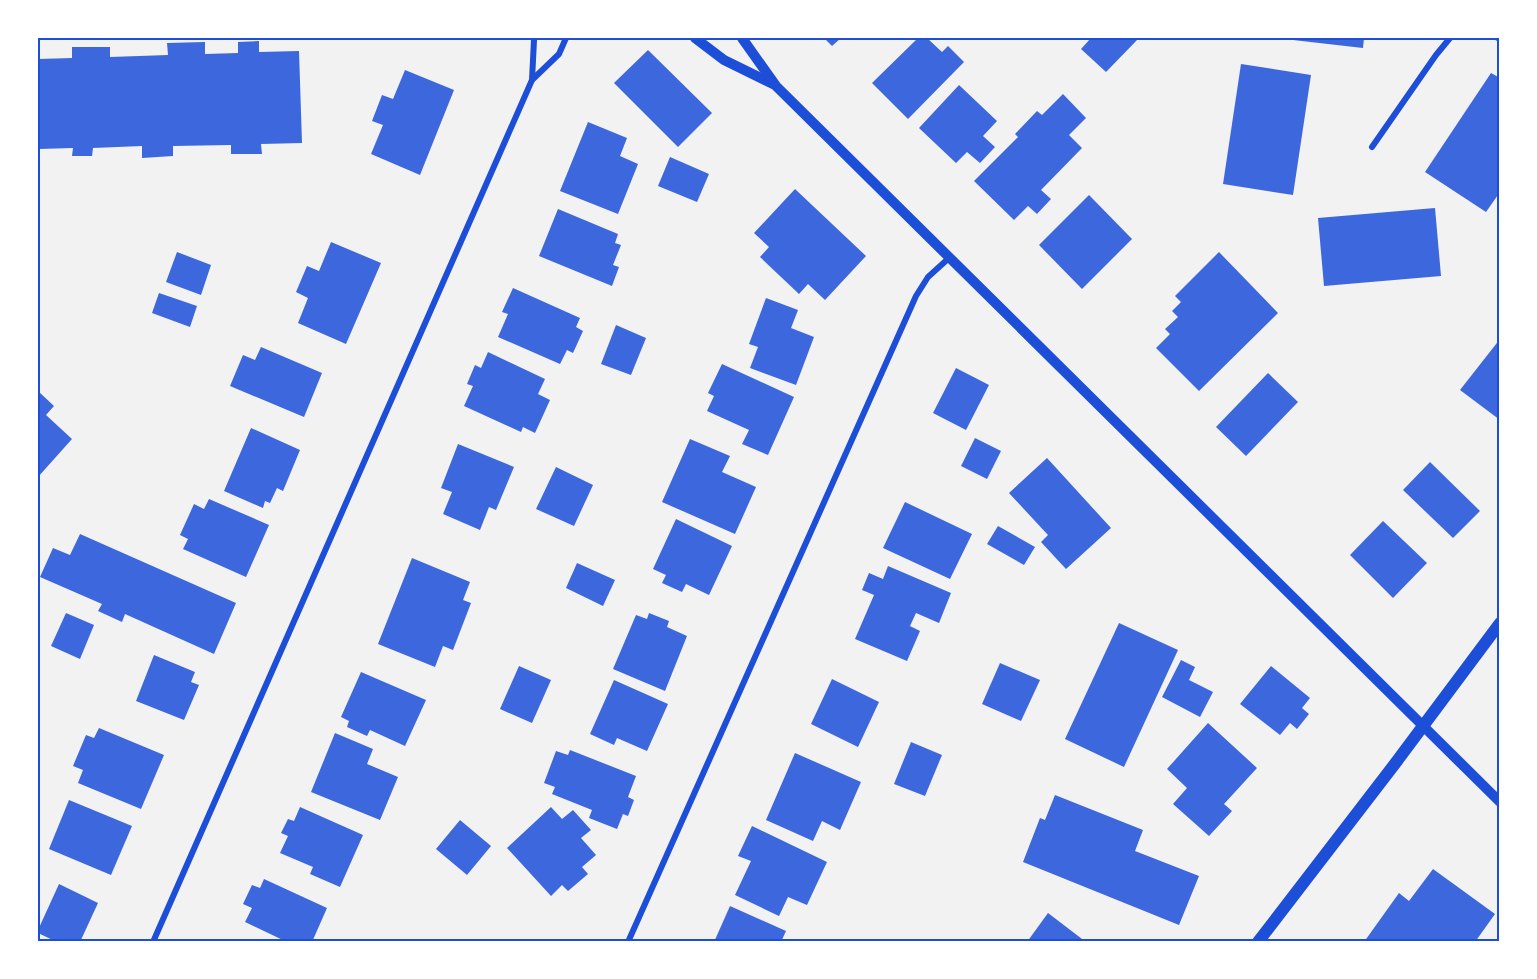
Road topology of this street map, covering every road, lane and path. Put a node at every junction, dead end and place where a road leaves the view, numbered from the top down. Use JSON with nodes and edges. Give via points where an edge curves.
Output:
{"nodes":[{"id":1,"x":533,"y":38,"type":"edge"},
{"id":2,"x":566,"y":38,"type":"edge"},
{"id":3,"x":695,"y":38,"type":"edge"},
{"id":4,"x":742,"y":38,"type":"edge"},
{"id":5,"x":1450,"y":38,"type":"edge"},
{"id":6,"x":532,"y":80,"type":"junction"},
{"id":7,"x":776,"y":86,"type":"junction"},
{"id":8,"x":1371,"y":147,"type":"dead end"},
{"id":9,"x":949,"y":258,"type":"junction"},
{"id":10,"x":1500,"y":623,"type":"edge"},
{"id":11,"x":1423,"y":726,"type":"junction"},
{"id":12,"x":1500,"y":802,"type":"edge"},
{"id":13,"x":153,"y":942,"type":"edge"},
{"id":14,"x":628,"y":942,"type":"edge"},
{"id":15,"x":1258,"y":942,"type":"edge"}],
"edges":[{"from":1,"to":6,"type":"street"},
{"from":2,"to":6,"type":"street","via":[[559,54]]},
{"from":3,"to":7,"type":"street","via":[[724,60]]},
{"from":4,"to":7,"type":"street"},
{"from":5,"to":8,"type":"street"},
{"from":6,"to":13,"type":"street"},
{"from":7,"to":9,"type":"street"},
{"from":9,"to":11,"type":"street"},
{"from":9,"to":14,"type":"street","via":[[928,277],[916,296]]},
{"from":10,"to":11,"type":"main road"},
{"from":11,"to":12,"type":"street"},
{"from":11,"to":15,"type":"main road"}]}
